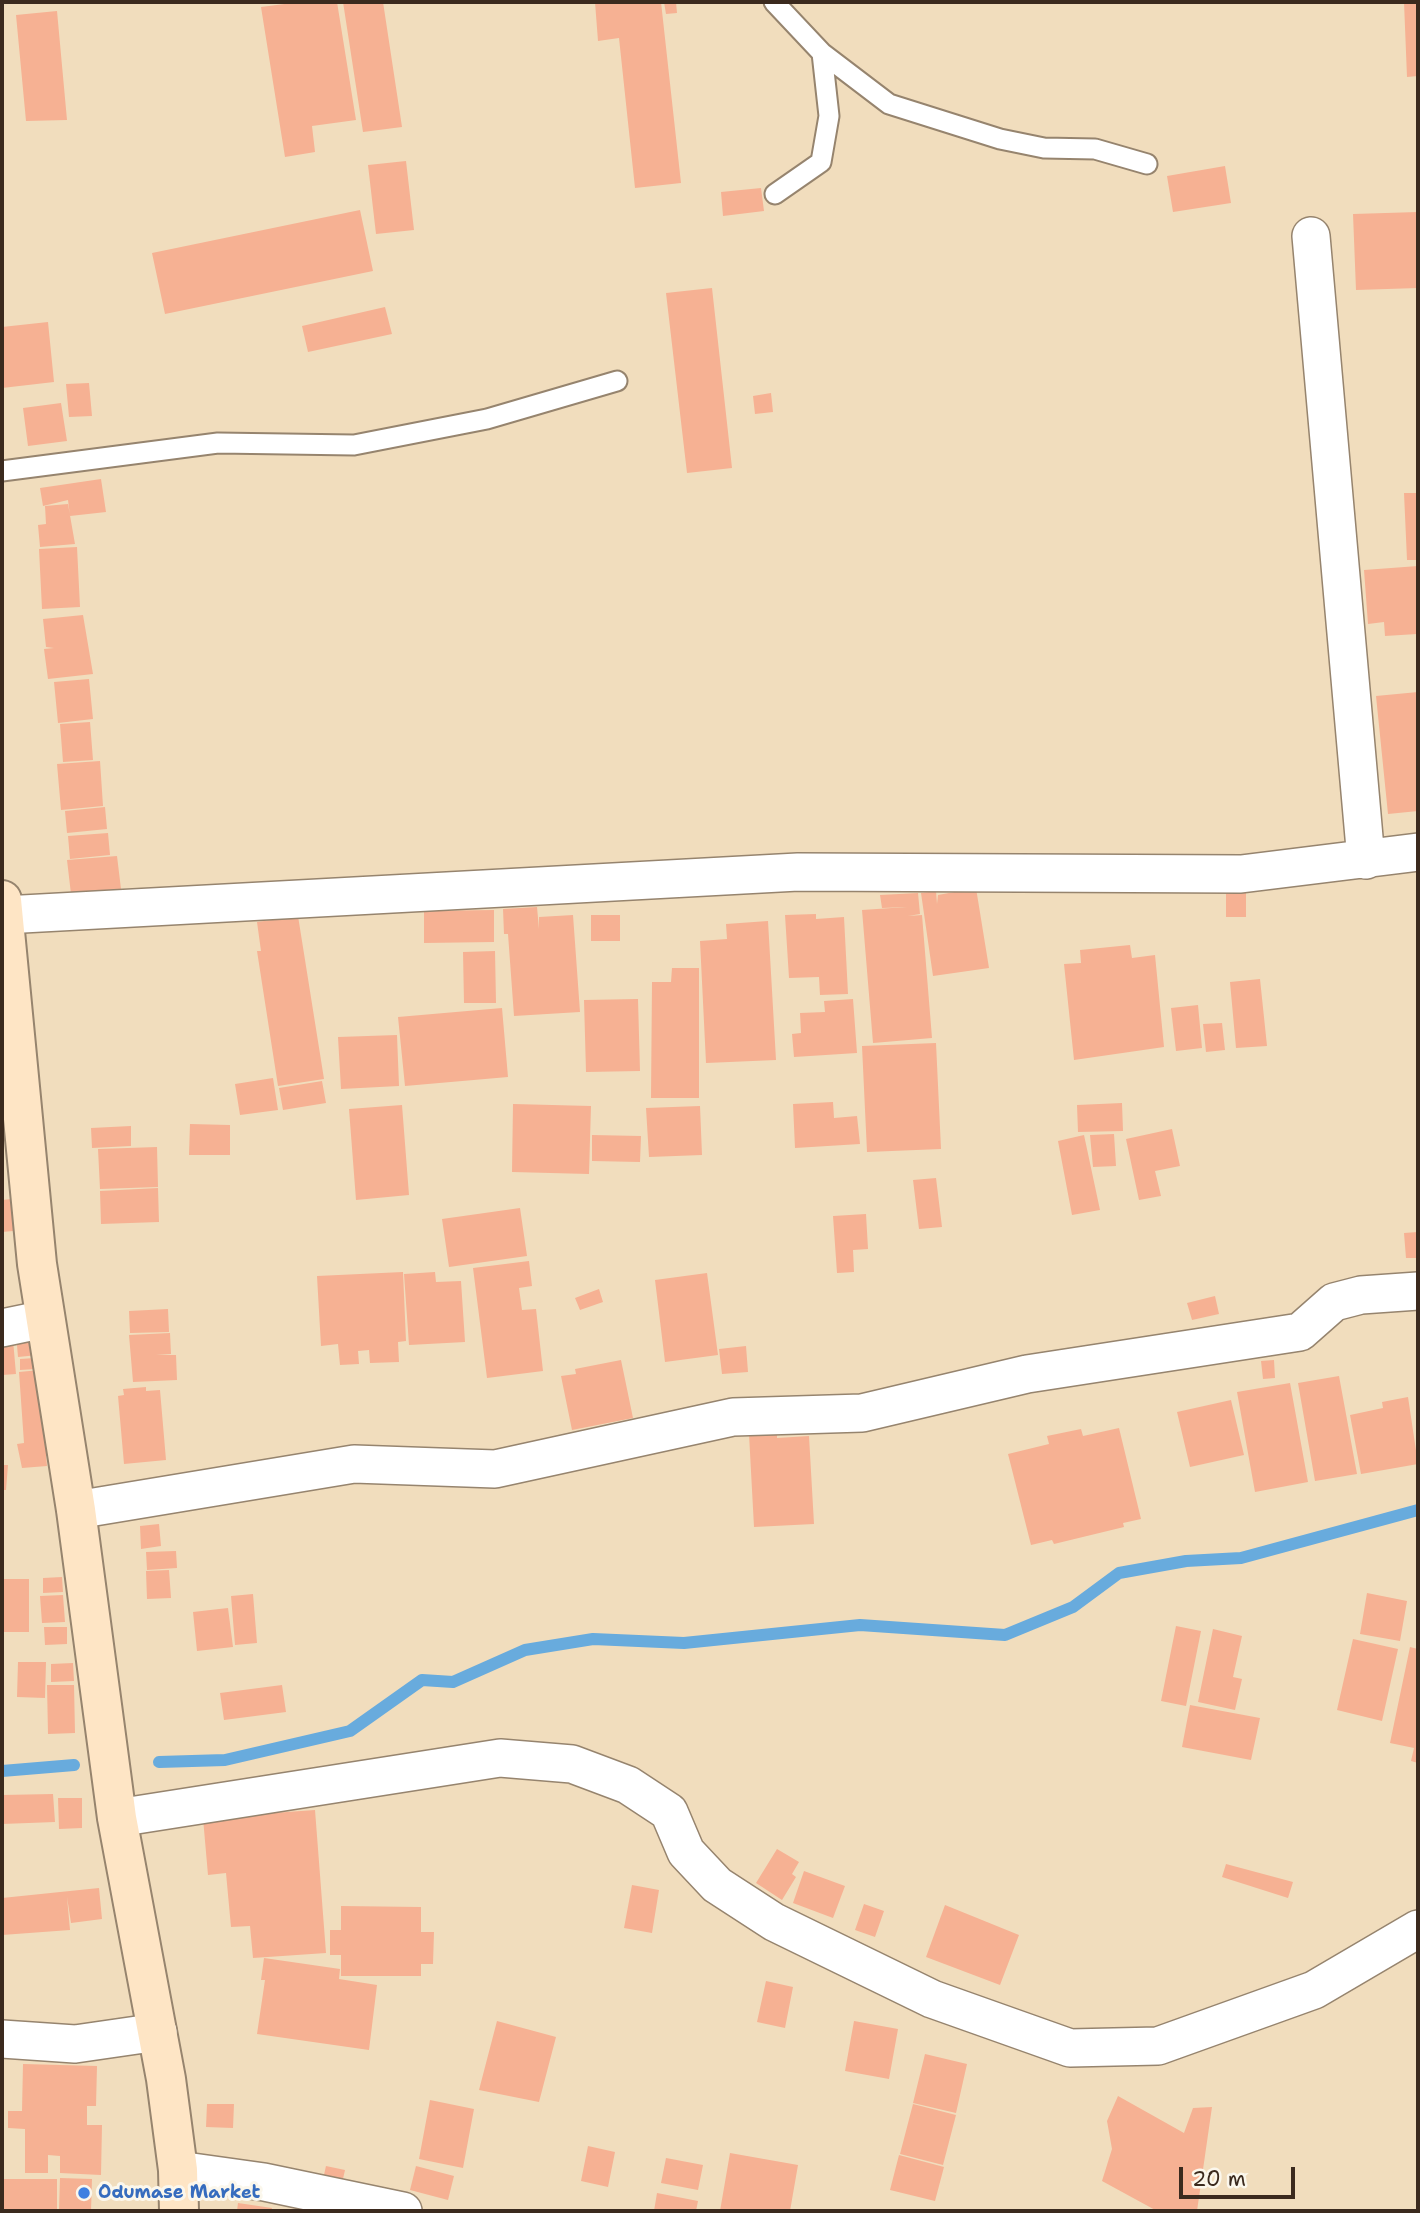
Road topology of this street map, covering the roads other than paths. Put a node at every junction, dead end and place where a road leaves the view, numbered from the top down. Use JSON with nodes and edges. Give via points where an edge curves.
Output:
{"nodes":[{"id":1,"x":774,"y":2,"type":"edge"},
{"id":2,"x":822,"y":52,"type":"junction"},
{"id":3,"x":1147,"y":164,"type":"dead end"},
{"id":4,"x":775,"y":194,"type":"dead end"},
{"id":5,"x":1311,"y":236,"type":"dead end"},
{"id":6,"x":617,"y":382,"type":"dead end"},
{"id":7,"x":2,"y":471,"type":"edge"},
{"id":8,"x":1418,"y":852,"type":"edge"},
{"id":9,"x":1366,"y":860,"type":"junction"},
{"id":10,"x":2,"y":905,"type":"edge"},
{"id":11,"x":8,"y":1029,"type":"edge"},
{"id":12,"x":1418,"y":1291,"type":"edge"},
{"id":13,"x":45,"y":1319,"type":"junction"},
{"id":14,"x":2,"y":1328,"type":"edge"},
{"id":15,"x":76,"y":1510,"type":"junction"},
{"id":16,"x":117,"y":1818,"type":"junction"},
{"id":17,"x":1418,"y":1929,"type":"edge"},
{"id":18,"x":158,"y":2032,"type":"junction"},
{"id":19,"x":2,"y":2039,"type":"edge"},
{"id":20,"x":178,"y":2170,"type":"junction"},
{"id":21,"x":179,"y":2211,"type":"edge"},
{"id":22,"x":403,"y":2211,"type":"edge"}],
"edges":[{"from":1,"to":2,"type":"lane"},
{"from":2,"to":3,"type":"lane","via":[[889,104],[1000,138],[1044,148],[1095,149]]},
{"from":2,"to":4,"type":"lane","via":[[829,116],[821,162]]},
{"from":5,"to":9,"type":"street"},
{"from":6,"to":7,"type":"lane","via":[[487,419],[354,445],[218,443]]},
{"from":8,"to":9,"type":"street"},
{"from":9,"to":10,"type":"street","via":[[1241,874],[798,872]]},
{"from":10,"to":11,"type":"street"},
{"from":11,"to":13,"type":"street"},
{"from":12,"to":15,"type":"street","via":[[1334,1302],[1300,1332],[1027,1374],[862,1413],[733,1417],[495,1469],[354,1464]]},
{"from":13,"to":14,"type":"street"},
{"from":13,"to":15,"type":"street"},
{"from":15,"to":16,"type":"street"},
{"from":16,"to":17,"type":"street","via":[[500,1758],[572,1764],[628,1785],[669,1812],[686,1852],[718,1885],[774,1922],[932,1999],[1070,2048],[1158,2046],[1314,1990]]},
{"from":16,"to":18,"type":"street"},
{"from":18,"to":19,"type":"street","via":[[75,2043]]},
{"from":18,"to":20,"type":"street"},
{"from":20,"to":21,"type":"street"},
{"from":20,"to":22,"type":"street","via":[[264,2182]]}]}
